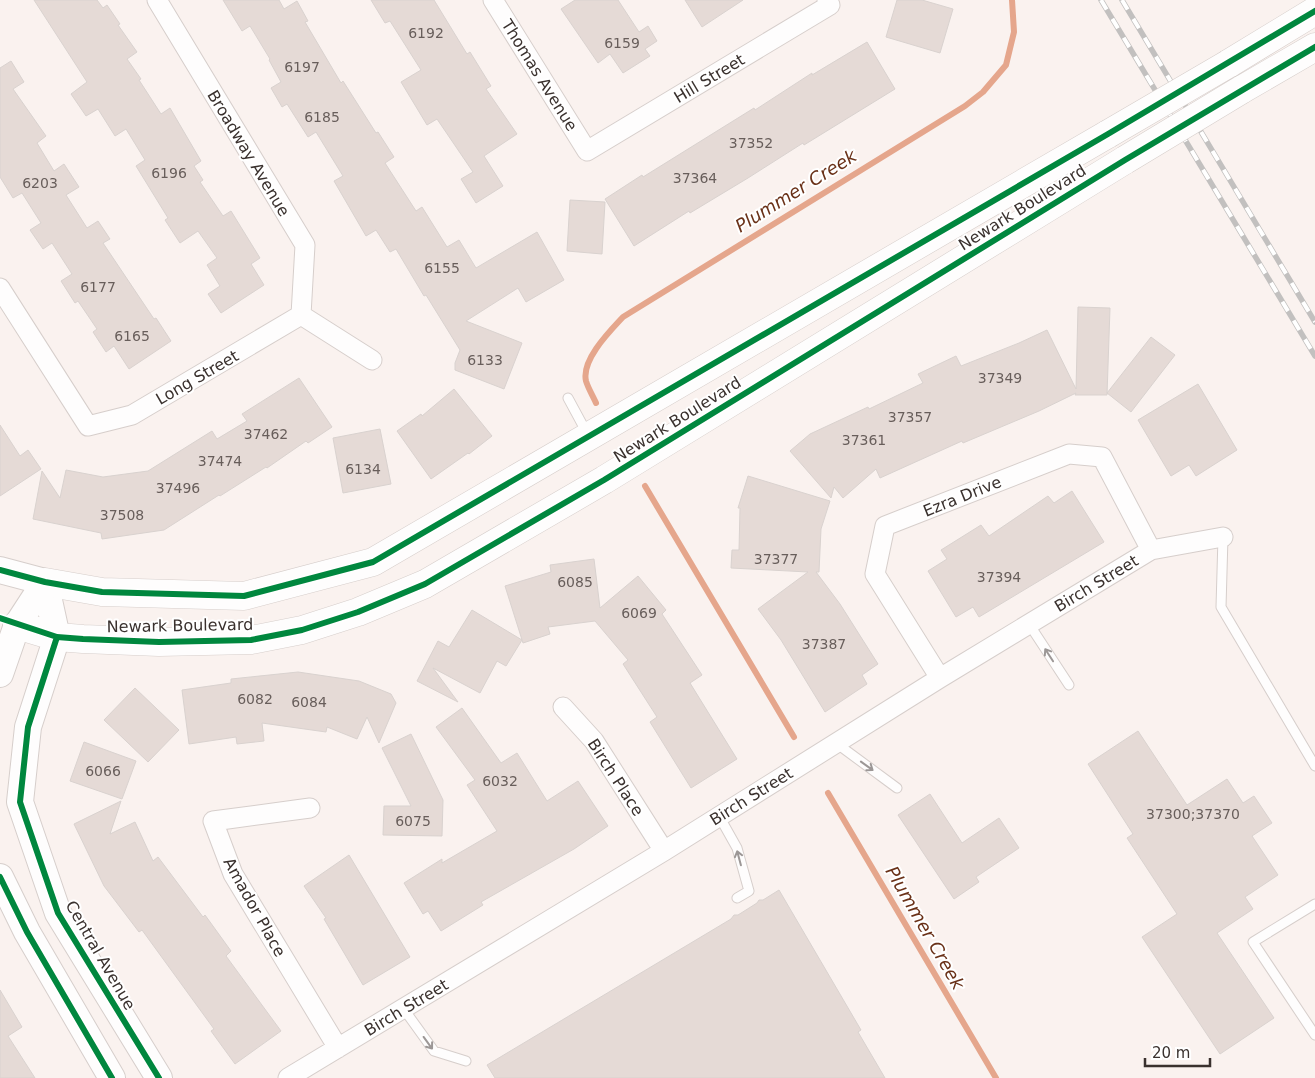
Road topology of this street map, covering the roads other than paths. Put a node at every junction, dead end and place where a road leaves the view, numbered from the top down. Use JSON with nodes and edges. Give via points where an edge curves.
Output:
{"nodes":[{"id":1,"x":157,"y":0,"type":"edge"},
{"id":2,"x":493,"y":0,"type":"edge"},
{"id":3,"x":828,"y":2,"type":"edge"},
{"id":4,"x":1315,"y":11,"type":"edge"},
{"id":5,"x":1315,"y":47,"type":"edge"},
{"id":6,"x":587,"y":151,"type":"joint"},
{"id":7,"x":0,"y":288,"type":"edge"},
{"id":8,"x":301,"y":315,"type":"junction"},
{"id":9,"x":372,"y":360,"type":"dead end"},
{"id":10,"x":568,"y":398,"type":"dead end"},
{"id":11,"x":589,"y":437,"type":"junction"},
{"id":12,"x":1223,"y":537,"type":"joint"},
{"id":13,"x":1151,"y":550,"type":"junction"},
{"id":14,"x":0,"y":570,"type":"edge"},
{"id":15,"x":45,"y":582,"type":"junction"},
{"id":16,"x":8,"y":621,"type":"edge"},
{"id":17,"x":1029,"y":624,"type":"junction"},
{"id":18,"x":57,"y":637,"type":"junction"},
{"id":19,"x":0,"y":674,"type":"edge"},
{"id":20,"x":940,"y":678,"type":"junction"},
{"id":21,"x":1069,"y":685,"type":"dead end"},
{"id":22,"x":563,"y":708,"type":"dead end"},
{"id":23,"x":836,"y":743,"type":"junction"},
{"id":24,"x":1315,"y":766,"type":"edge"},
{"id":25,"x":897,"y":788,"type":"dead end"},
{"id":26,"x":310,"y":808,"type":"dead end"},
{"id":27,"x":719,"y":816,"type":"junction"},
{"id":28,"x":664,"y":850,"type":"junction"},
{"id":29,"x":0,"y":877,"type":"edge"},
{"id":30,"x":0,"y":894,"type":"edge"},
{"id":31,"x":737,"y":898,"type":"dead end"},
{"id":32,"x":1315,"y":904,"type":"edge"},
{"id":33,"x":27,"y":932,"type":"junction"},
{"id":34,"x":402,"y":1008,"type":"junction"},
{"id":35,"x":1315,"y":1035,"type":"edge"},
{"id":36,"x":338,"y":1048,"type":"junction"},
{"id":37,"x":466,"y":1062,"type":"dead end"},
{"id":38,"x":112,"y":1078,"type":"edge"},
{"id":39,"x":159,"y":1078,"type":"edge"},
{"id":40,"x":288,"y":1078,"type":"edge"}],
"edges":[{"from":1,"to":8,"type":"street","name":"Broadway Avenue","via":[[305,245]]},
{"from":2,"to":6,"type":"street","name":"Thomas Avenue"},
{"from":3,"to":6,"type":"street","name":"Hill Street"},
{"from":4,"to":11,"type":"main road","name":"Newark Boulevard","bridge":true},
{"from":5,"to":18,"type":"main road","name":"Newark Boulevard","bridge":true,"via":[[604,480],[425,584],[358,612],[302,630],[251,640],[159,642]]},
{"from":7,"to":8,"type":"street","name":"Long Street","via":[[88,426],[132,415]]},
{"from":8,"to":9,"type":"street"},
{"from":10,"to":11,"type":"lane"},
{"from":11,"to":15,"type":"main road","name":"Newark Boulevard","via":[[364,565],[244,596],[102,592]]},
{"from":12,"to":13,"type":"street","name":"Birch Street"},
{"from":12,"to":24,"type":"lane","via":[[1221,607]]},
{"from":13,"to":17,"type":"street","name":"Birch Street"},
{"from":13,"to":20,"type":"street","name":"Ezra Drive","via":[[1102,457],[1068,454],[885,526],[876,574]]},
{"from":14,"to":15,"type":"main road"},
{"from":15,"to":16,"type":"main road"},
{"from":15,"to":18,"type":"main road"},
{"from":16,"to":18,"type":"main road","name":"Newark Boulevard"},
{"from":16,"to":19,"type":"main road"},
{"from":17,"to":20,"type":"street","name":"Birch Street"},
{"from":21,"to":17,"type":"lane","one_way":true},
{"from":18,"to":39,"type":"main road","name":"Central Avenue","via":[[28,727],[20,802],[58,913]]},
{"from":20,"to":23,"type":"street","name":"Birch Street"},
{"from":22,"to":28,"type":"street","name":"Birch Place","via":[[594,741]]},
{"from":23,"to":25,"type":"lane","one_way":true},
{"from":23,"to":27,"type":"street","name":"Birch Street"},
{"from":26,"to":36,"type":"street","name":"Amador Place","via":[[213,821],[233,874]]},
{"from":27,"to":28,"type":"street","name":"Birch Street"},
{"from":31,"to":27,"type":"lane","one_way":true,"via":[[748,891],[737,848]]},
{"from":28,"to":34,"type":"street","name":"Birch Street"},
{"from":29,"to":33,"type":"main road"},
{"from":30,"to":33,"type":"main road"},
{"from":32,"to":35,"type":"lane","via":[[1253,942]]},
{"from":33,"to":38,"type":"main road"},
{"from":34,"to":36,"type":"street","name":"Birch Street"},
{"from":34,"to":37,"type":"lane","one_way":true,"via":[[434,1051]]},
{"from":36,"to":40,"type":"street","name":"Birch Street"}]}
